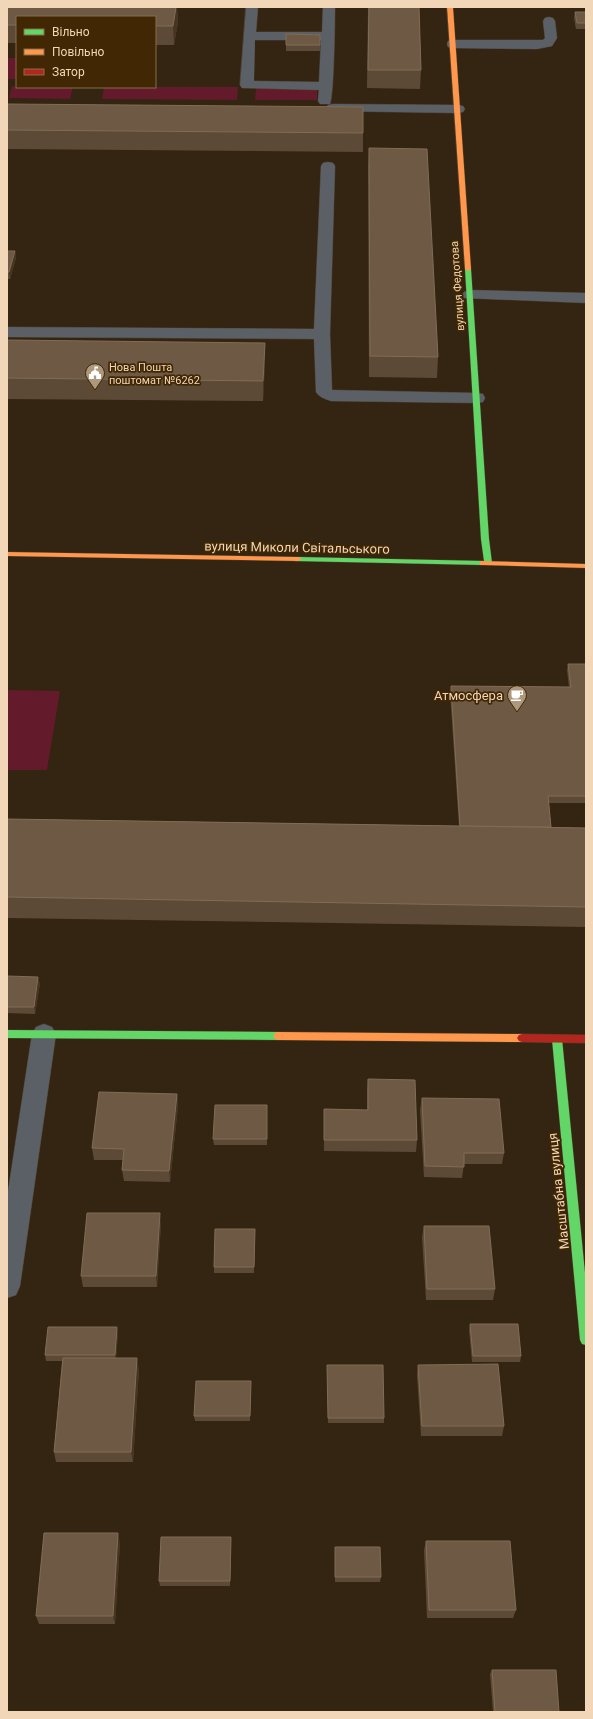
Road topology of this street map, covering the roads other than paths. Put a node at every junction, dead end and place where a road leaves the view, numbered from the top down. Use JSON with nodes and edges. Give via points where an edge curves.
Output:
{"nodes":[{"id":1,"x":252,"y":7,"type":"edge"},
{"id":2,"x":329,"y":7,"type":"edge"},
{"id":3,"x":450,"y":7,"type":"edge"},
{"id":4,"x":548,"y":21,"type":"dead end"},
{"id":5,"x":249,"y":36,"type":"junction"},
{"id":6,"x":327,"y":36,"type":"junction"},
{"id":7,"x":452,"y":44,"type":"junction"},
{"id":8,"x":326,"y":86,"type":"junction"},
{"id":9,"x":458,"y":109,"type":"junction"},
{"id":10,"x":328,"y":166,"type":"dead end"},
{"id":11,"x":470,"y":294,"type":"junction"},
{"id":12,"x":586,"y":298,"type":"edge"},
{"id":13,"x":7,"y":332,"type":"edge"},
{"id":14,"x":322,"y":334,"type":"junction"},
{"id":15,"x":477,"y":398,"type":"junction"},
{"id":16,"x":7,"y":554,"type":"edge"},
{"id":17,"x":488,"y":563,"type":"junction"},
{"id":18,"x":586,"y":566,"type":"edge"},
{"id":19,"x":7,"y":1034,"type":"edge"},
{"id":20,"x":44,"y":1034,"type":"junction"},
{"id":21,"x":557,"y":1039,"type":"junction"},
{"id":22,"x":586,"y":1039,"type":"edge"},
{"id":23,"x":7,"y":1286,"type":"edge"},
{"id":24,"x":586,"y":1340,"type":"edge"}],
"edges":[{"from":1,"to":5,"type":"street"},
{"from":2,"to":6,"type":"street"},
{"from":3,"to":7,"type":"street","name":"вулиця Федотова"},
{"from":4,"to":7,"type":"street","via":[[551,38],[547,43]]},
{"from":5,"to":6,"type":"street"},
{"from":5,"to":8,"type":"street","via":[[247,85]]},
{"from":6,"to":8,"type":"street"},
{"from":7,"to":9,"type":"street","name":"вулиця Федотова"},
{"from":8,"to":9,"type":"street","via":[[321,108]]},
{"from":9,"to":11,"type":"street","name":"вулиця Федотова"},
{"from":10,"to":14,"type":"street"},
{"from":11,"to":12,"type":"street"},
{"from":11,"to":15,"type":"street","name":"вулиця Федотова"},
{"from":13,"to":14,"type":"street"},
{"from":14,"to":15,"type":"street","via":[[323,386],[324,392],[331,396]]},
{"from":15,"to":17,"type":"street","name":"вулиця Федотова"},
{"from":16,"to":17,"type":"street","name":"вулиця Миколи Світальського"},
{"from":17,"to":18,"type":"street","name":"вулиця Миколи Світальського"},
{"from":19,"to":20,"type":"street"},
{"from":20,"to":21,"type":"street"},
{"from":20,"to":23,"type":"street"},
{"from":21,"to":22,"type":"street"},
{"from":21,"to":24,"type":"street","name":"Масштабна вулиця"}]}
